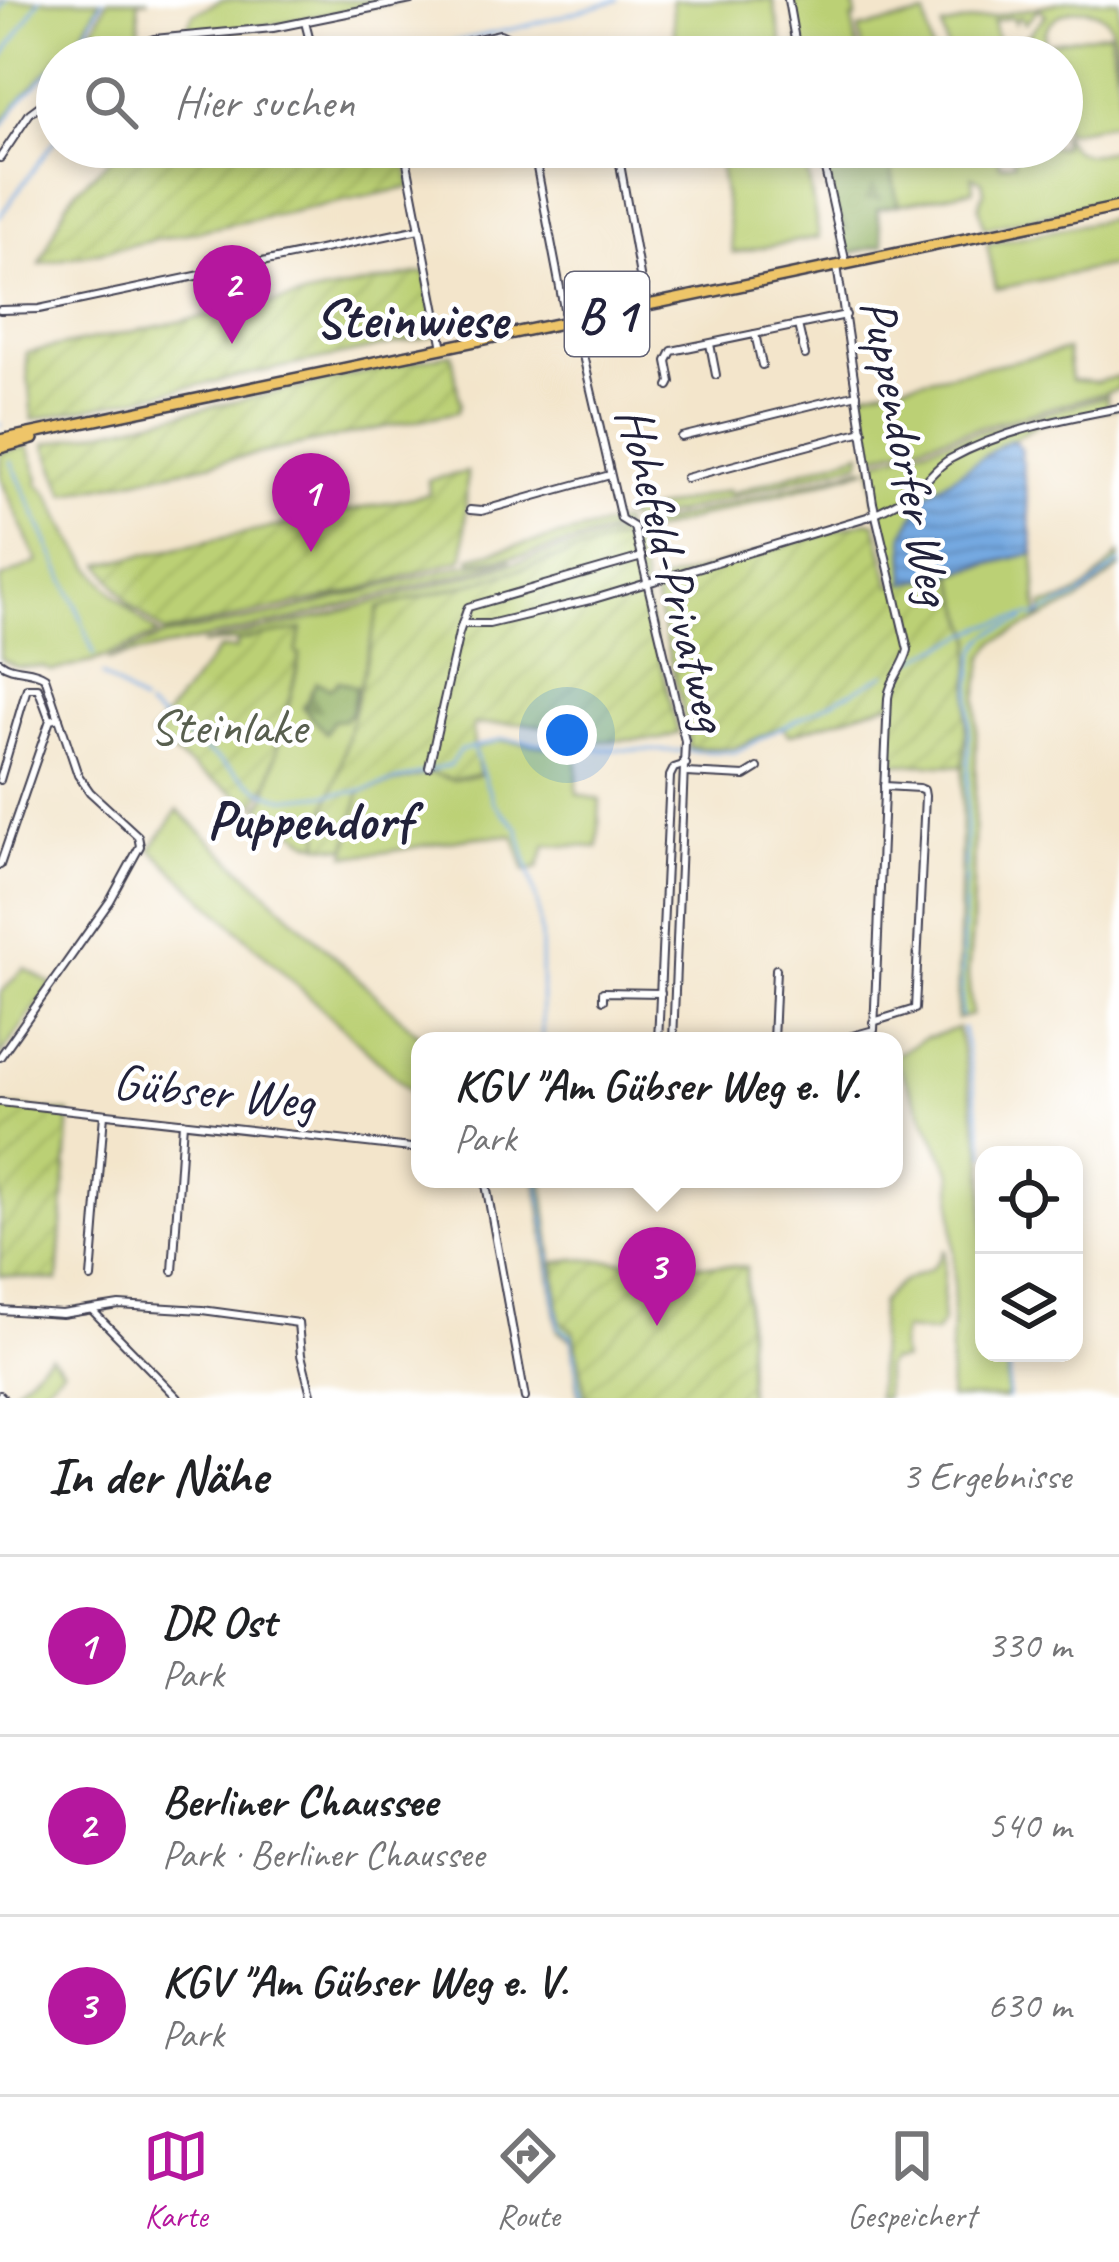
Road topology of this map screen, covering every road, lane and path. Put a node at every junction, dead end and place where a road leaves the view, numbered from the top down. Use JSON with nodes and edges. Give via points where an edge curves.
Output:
{"nodes":[{"id":1,"x":411,"y":0,"type":"edge"},
{"id":2,"x":788,"y":0,"type":"edge"},
{"id":3,"x":305,"y":22,"type":"junction"},
{"id":4,"x":181,"y":36,"type":"edge"},
{"id":5,"x":308,"y":36,"type":"edge"},
{"id":6,"x":794,"y":36,"type":"edge"},
{"id":7,"x":36,"y":108,"type":"edge"},
{"id":8,"x":0,"y":158,"type":"edge"},
{"id":9,"x":408,"y":168,"type":"edge"},
{"id":10,"x":537,"y":168,"type":"edge"},
{"id":11,"x":621,"y":168,"type":"edge"},
{"id":12,"x":824,"y":168,"type":"edge"},
{"id":13,"x":1119,"y":207,"type":"edge"},
{"id":14,"x":419,"y":229,"type":"junction"},
{"id":15,"x":841,"y":265,"type":"junction"},
{"id":16,"x":0,"y":310,"type":"edge"},
{"id":17,"x":846,"y":315,"type":"junction"},
{"id":18,"x":568,"y":318,"type":"junction"},
{"id":19,"x":798,"y":325,"type":"junction"},
{"id":20,"x":755,"y":334,"type":"junction"},
{"id":21,"x":710,"y":344,"type":"junction"},
{"id":22,"x":443,"y":348,"type":"junction"},
{"id":23,"x":805,"y":355,"type":"dead end"},
{"id":24,"x":762,"y":365,"type":"dead end"},
{"id":25,"x":716,"y":375,"type":"dead end"},
{"id":26,"x":669,"y":386,"type":"dead end"},
{"id":27,"x":857,"y":394,"type":"junction"},
{"id":28,"x":1119,"y":408,"type":"edge"},
{"id":29,"x":863,"y":431,"type":"junction"},
{"id":30,"x":681,"y":436,"type":"dead end"},
{"id":31,"x":0,"y":444,"type":"edge"},
{"id":32,"x":610,"y":476,"type":"junction"},
{"id":33,"x":686,"y":478,"type":"dead end"},
{"id":34,"x":470,"y":510,"type":"dead end"},
{"id":35,"x":875,"y":513,"type":"junction"},
{"id":36,"x":642,"y":557,"type":"junction"},
{"id":37,"x":649,"y":584,"type":"junction"},
{"id":38,"x":462,"y":624,"type":"junction"},
{"id":39,"x":0,"y":662,"type":"edge"},
{"id":40,"x":55,"y":719,"type":"junction"},
{"id":41,"x":686,"y":765,"type":"junction"},
{"id":42,"x":429,"y":767,"type":"dead end"},
{"id":43,"x":758,"y":768,"type":"dead end"},
{"id":44,"x":0,"y":780,"type":"edge"},
{"id":45,"x":884,"y":786,"type":"junction"},
{"id":46,"x":0,"y":865,"type":"edge"},
{"id":47,"x":776,"y":969,"type":"dead end"},
{"id":48,"x":661,"y":993,"type":"junction"},
{"id":49,"x":603,"y":1000,"type":"dead end"},
{"id":50,"x":873,"y":1026,"type":"junction"},
{"id":51,"x":659,"y":1032,"type":"edge"},
{"id":52,"x":673,"y":1032,"type":"edge"},
{"id":53,"x":772,"y":1032,"type":"edge"},
{"id":54,"x":857,"y":1032,"type":"edge"},
{"id":55,"x":0,"y":1057,"type":"edge"},
{"id":56,"x":0,"y":1102,"type":"edge"},
{"id":57,"x":104,"y":1114,"type":"junction"},
{"id":58,"x":183,"y":1123,"type":"junction"},
{"id":59,"x":411,"y":1148,"type":"edge"},
{"id":60,"x":486,"y":1188,"type":"edge"},
{"id":61,"x":173,"y":1271,"type":"dead end"},
{"id":62,"x":91,"y":1278,"type":"dead end"},
{"id":63,"x":0,"y":1310,"type":"edge"},
{"id":64,"x":93,"y":1311,"type":"junction"},
{"id":65,"x":178,"y":1398,"type":"edge"},
{"id":66,"x":312,"y":1398,"type":"edge"},
{"id":67,"x":525,"y":1398,"type":"edge"}],
"edges":[{"from":1,"to":3,"type":"street"},
{"from":2,"to":6,"type":"street"},
{"from":3,"to":4,"type":"street"},
{"from":3,"to":5,"type":"street"},
{"from":7,"to":8,"type":"street"},
{"from":9,"to":14,"type":"street"},
{"from":10,"to":18,"type":"street","name":"Hohefeld-Privatweg"},
{"from":11,"to":18,"type":"street","via":[[642,286]]},
{"from":12,"to":15,"type":"street","name":"Puppendorfer Weg"},
{"from":13,"to":15,"type":"main road","number":"B 1"},
{"from":14,"to":16,"type":"street","via":[[39,309]]},
{"from":14,"to":22,"type":"street"},
{"from":15,"to":17,"type":"street","name":"Puppendorfer Weg"},
{"from":15,"to":18,"type":"main road","number":"B 1"},
{"from":17,"to":19,"type":"street"},
{"from":17,"to":27,"type":"street","name":"Puppendorfer Weg"},
{"from":18,"to":22,"type":"main road","number":"B 1"},
{"from":18,"to":32,"type":"street","name":"Hohefeld-Privatweg"},
{"from":19,"to":20,"type":"street"},
{"from":19,"to":23,"type":"street"},
{"from":20,"to":21,"type":"street"},
{"from":20,"to":24,"type":"street"},
{"from":21,"to":25,"type":"street"},
{"from":21,"to":26,"type":"street","via":[[668,355]]},
{"from":22,"to":31,"type":"main road","number":"B 1"},
{"from":27,"to":29,"type":"street","name":"Puppendorfer Weg"},
{"from":27,"to":30,"type":"street"},
{"from":28,"to":35,"type":"street","via":[[1005,434],[947,460]]},
{"from":29,"to":33,"type":"street"},
{"from":29,"to":35,"type":"street","name":"Puppendorfer Weg"},
{"from":32,"to":34,"type":"street"},
{"from":32,"to":36,"type":"street","name":"Hohefeld-Privatweg"},
{"from":35,"to":37,"type":"street"},
{"from":35,"to":45,"type":"street","name":"Puppendorfer Weg","via":[[908,650],[889,687]]},
{"from":36,"to":37,"type":"street","name":"Hohefeld-Privatweg"},
{"from":36,"to":38,"type":"street","via":[[468,607]]},
{"from":37,"to":38,"type":"street"},
{"from":37,"to":41,"type":"street","name":"Hohefeld-Privatweg"},
{"from":38,"to":42,"type":"street"},
{"from":39,"to":40,"type":"street","via":[[43,675]]},
{"from":40,"to":44,"type":"street","via":[[38,688],[27,688]]},
{"from":40,"to":46,"type":"street"},
{"from":40,"to":55,"type":"street","via":[[81,780],[140,846]]},
{"from":41,"to":43,"type":"street","name":"Hohefeld-Privatweg","via":[[745,776]]},
{"from":41,"to":48,"type":"street","name":"Hohefeld-Privatweg","via":[[670,776]]},
{"from":41,"to":52,"type":"street","name":"Hohefeld-Privatweg"},
{"from":45,"to":50,"type":"street"},
{"from":45,"to":50,"type":"street","via":[[919,788],[926,796],[915,1010]]},
{"from":47,"to":53,"type":"street"},
{"from":48,"to":49,"type":"street","via":[[603,992]]},
{"from":48,"to":51,"type":"street","name":"Hohefeld-Privatweg"},
{"from":50,"to":54,"type":"street"},
{"from":56,"to":57,"type":"street","name":"Gübser Weg"},
{"from":57,"to":58,"type":"street","name":"Gübser Weg"},
{"from":57,"to":62,"type":"street"},
{"from":58,"to":59,"type":"street","name":"Gübser Weg"},
{"from":58,"to":61,"type":"street"},
{"from":60,"to":67,"type":"street"},
{"from":63,"to":64,"type":"street"},
{"from":64,"to":65,"type":"street"},
{"from":64,"to":66,"type":"street","via":[[119,1305],[298,1323]]}]}
